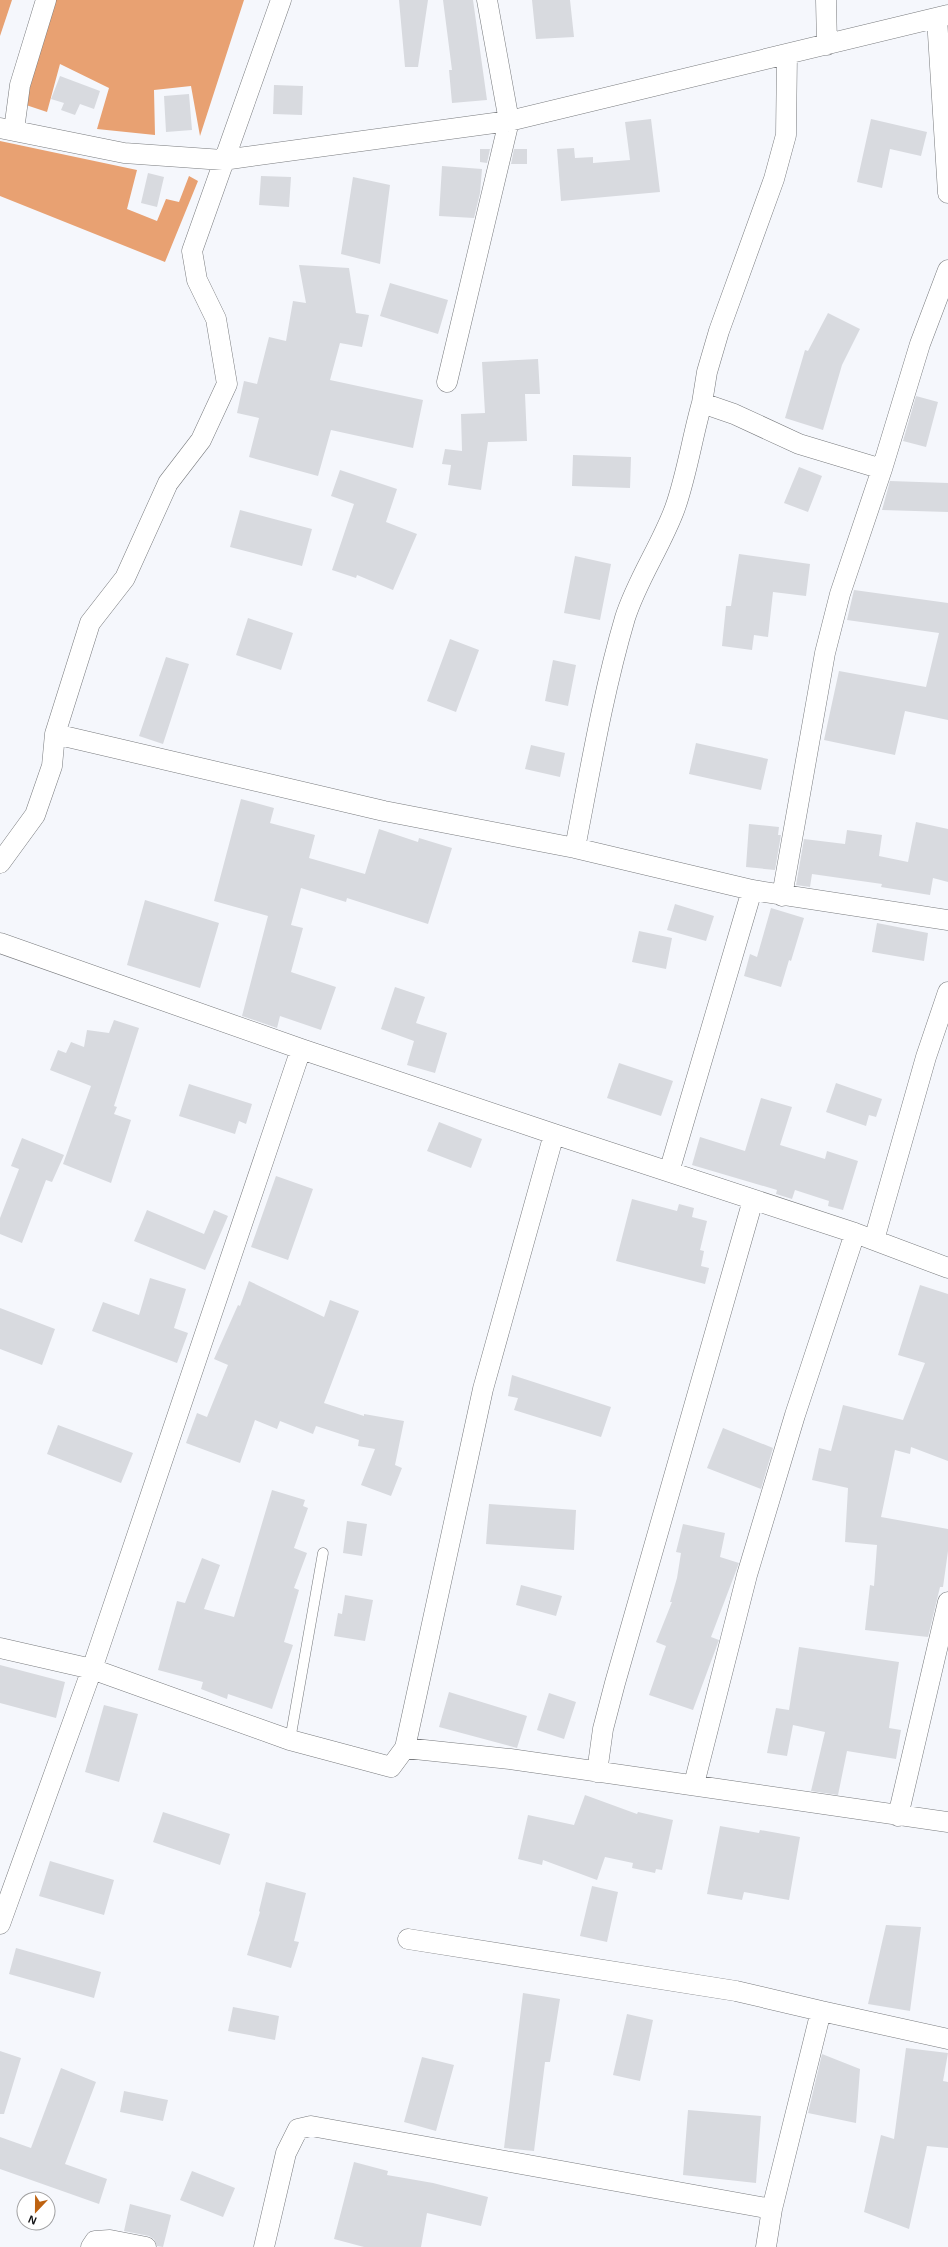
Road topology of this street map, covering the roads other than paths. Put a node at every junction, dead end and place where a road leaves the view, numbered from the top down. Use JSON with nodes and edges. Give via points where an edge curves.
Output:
{"nodes":[{"id":1,"x":46,"y":0,"type":"edge"},
{"id":2,"x":281,"y":0,"type":"edge"},
{"id":3,"x":487,"y":0,"type":"edge"},
{"id":4,"x":826,"y":0,"type":"edge"},
{"id":5,"x":942,"y":16,"type":"edge"},
{"id":6,"x":828,"y":44,"type":"junction"},
{"id":7,"x":787,"y":54,"type":"junction"},
{"id":8,"x":509,"y":121,"type":"junction"},
{"id":9,"x":7,"y":129,"type":"edge"},
{"id":10,"x":223,"y":160,"type":"junction"},
{"id":11,"x":948,"y":193,"type":"edge"},
{"id":12,"x":948,"y":270,"type":"edge"},
{"id":13,"x":447,"y":382,"type":"dead end"},
{"id":14,"x":702,"y":403,"type":"junction"},
{"id":15,"x":882,"y":469,"type":"junction"},
{"id":16,"x":55,"y":734,"type":"junction"},
{"id":17,"x":575,"y":848,"type":"junction"},
{"id":18,"x":0,"y":863,"type":"edge"},
{"id":19,"x":752,"y":890,"type":"junction"},
{"id":20,"x":782,"y":896,"type":"junction"},
{"id":21,"x":948,"y":920,"type":"edge"},
{"id":22,"x":0,"y":943,"type":"edge"},
{"id":23,"x":948,"y":992,"type":"edge"},
{"id":24,"x":301,"y":1049,"type":"junction"},
{"id":25,"x":554,"y":1134,"type":"junction"},
{"id":26,"x":669,"y":1172,"type":"junction"},
{"id":27,"x":753,"y":1200,"type":"junction"},
{"id":28,"x":855,"y":1233,"type":"junction"},
{"id":29,"x":874,"y":1240,"type":"junction"},
{"id":30,"x":948,"y":1268,"type":"edge"},
{"id":31,"x":323,"y":1553,"type":"dead end"},
{"id":32,"x":948,"y":1602,"type":"edge"},
{"id":33,"x":0,"y":1648,"type":"edge"},
{"id":34,"x":92,"y":1669,"type":"junction"},
{"id":35,"x":290,"y":1740,"type":"junction"},
{"id":36,"x":405,"y":1748,"type":"junction"},
{"id":37,"x":597,"y":1772,"type":"junction"},
{"id":38,"x":694,"y":1784,"type":"junction"},
{"id":39,"x":898,"y":1816,"type":"junction"},
{"id":40,"x":948,"y":1822,"type":"edge"},
{"id":41,"x":0,"y":1924,"type":"edge"},
{"id":42,"x":408,"y":1939,"type":"dead end"},
{"id":43,"x":821,"y":2011,"type":"junction"},
{"id":44,"x":948,"y":2039,"type":"edge"},
{"id":45,"x":772,"y":2209,"type":"junction"},
{"id":46,"x":91,"y":2247,"type":"edge"},
{"id":47,"x":146,"y":2247,"type":"edge"},
{"id":48,"x":264,"y":2247,"type":"edge"},
{"id":49,"x":766,"y":2247,"type":"edge"}],
"edges":[{"from":1,"to":9,"type":"street"},
{"from":2,"to":10,"type":"street"},
{"from":3,"to":8,"type":"street"},
{"from":4,"to":6,"type":"street"},
{"from":5,"to":6,"type":"street"},
{"from":5,"to":11,"type":"street"},
{"from":6,"to":7,"type":"street"},
{"from":7,"to":8,"type":"street"},
{"from":7,"to":14,"type":"street","via":[[786,134],[774,179],[707,372]]},
{"from":8,"to":10,"type":"street"},
{"from":8,"to":13,"type":"street"},
{"from":9,"to":10,"type":"street","via":[[124,153]]},
{"from":10,"to":16,"type":"street","via":[[192,251],[197,280],[216,319],[227,384],[201,440],[168,483],[125,578],[90,624]]},
{"from":12,"to":15,"type":"street","via":[[920,344]]},
{"from":14,"to":15,"type":"street","via":[[734,414],[798,444]]},
{"from":14,"to":17,"type":"street","via":[[685,477],[674,510],[626,617],[609,680]]},
{"from":15,"to":20,"type":"street","via":[[840,594],[825,653]]},
{"from":16,"to":17,"type":"street","via":[[384,811]]},
{"from":16,"to":18,"type":"street","via":[[52,766],[36,815]]},
{"from":17,"to":19,"type":"street"},
{"from":19,"to":20,"type":"street"},
{"from":19,"to":26,"type":"street"},
{"from":20,"to":21,"type":"street"},
{"from":22,"to":24,"type":"street"},
{"from":23,"to":29,"type":"street","via":[[926,1057]]},
{"from":24,"to":25,"type":"street"},
{"from":24,"to":34,"type":"street"},
{"from":25,"to":26,"type":"street"},
{"from":25,"to":36,"type":"street","via":[[482,1389]]},
{"from":26,"to":27,"type":"street"},
{"from":27,"to":28,"type":"street"},
{"from":27,"to":37,"type":"street","via":[[615,1683],[603,1729]]},
{"from":28,"to":29,"type":"street"},
{"from":28,"to":38,"type":"street","via":[[795,1415],[747,1575]]},
{"from":29,"to":30,"type":"street"},
{"from":31,"to":35,"type":"lane"},
{"from":32,"to":39,"type":"street"},
{"from":33,"to":34,"type":"street"},
{"from":34,"to":35,"type":"street"},
{"from":34,"to":41,"type":"street"},
{"from":35,"to":36,"type":"street","via":[[391,1767]]},
{"from":36,"to":37,"type":"street","via":[[510,1759]]},
{"from":37,"to":38,"type":"street"},
{"from":38,"to":39,"type":"street"},
{"from":39,"to":40,"type":"street"},
{"from":42,"to":43,"type":"street","via":[[736,1991]]},
{"from":43,"to":44,"type":"street"},
{"from":43,"to":45,"type":"street"},
{"from":45,"to":48,"type":"street","via":[[311,2126],[298,2129],[286,2153]]},
{"from":45,"to":49,"type":"street"},
{"from":46,"to":47,"type":"street","via":[[95,2241],[110,2240]]}]}
